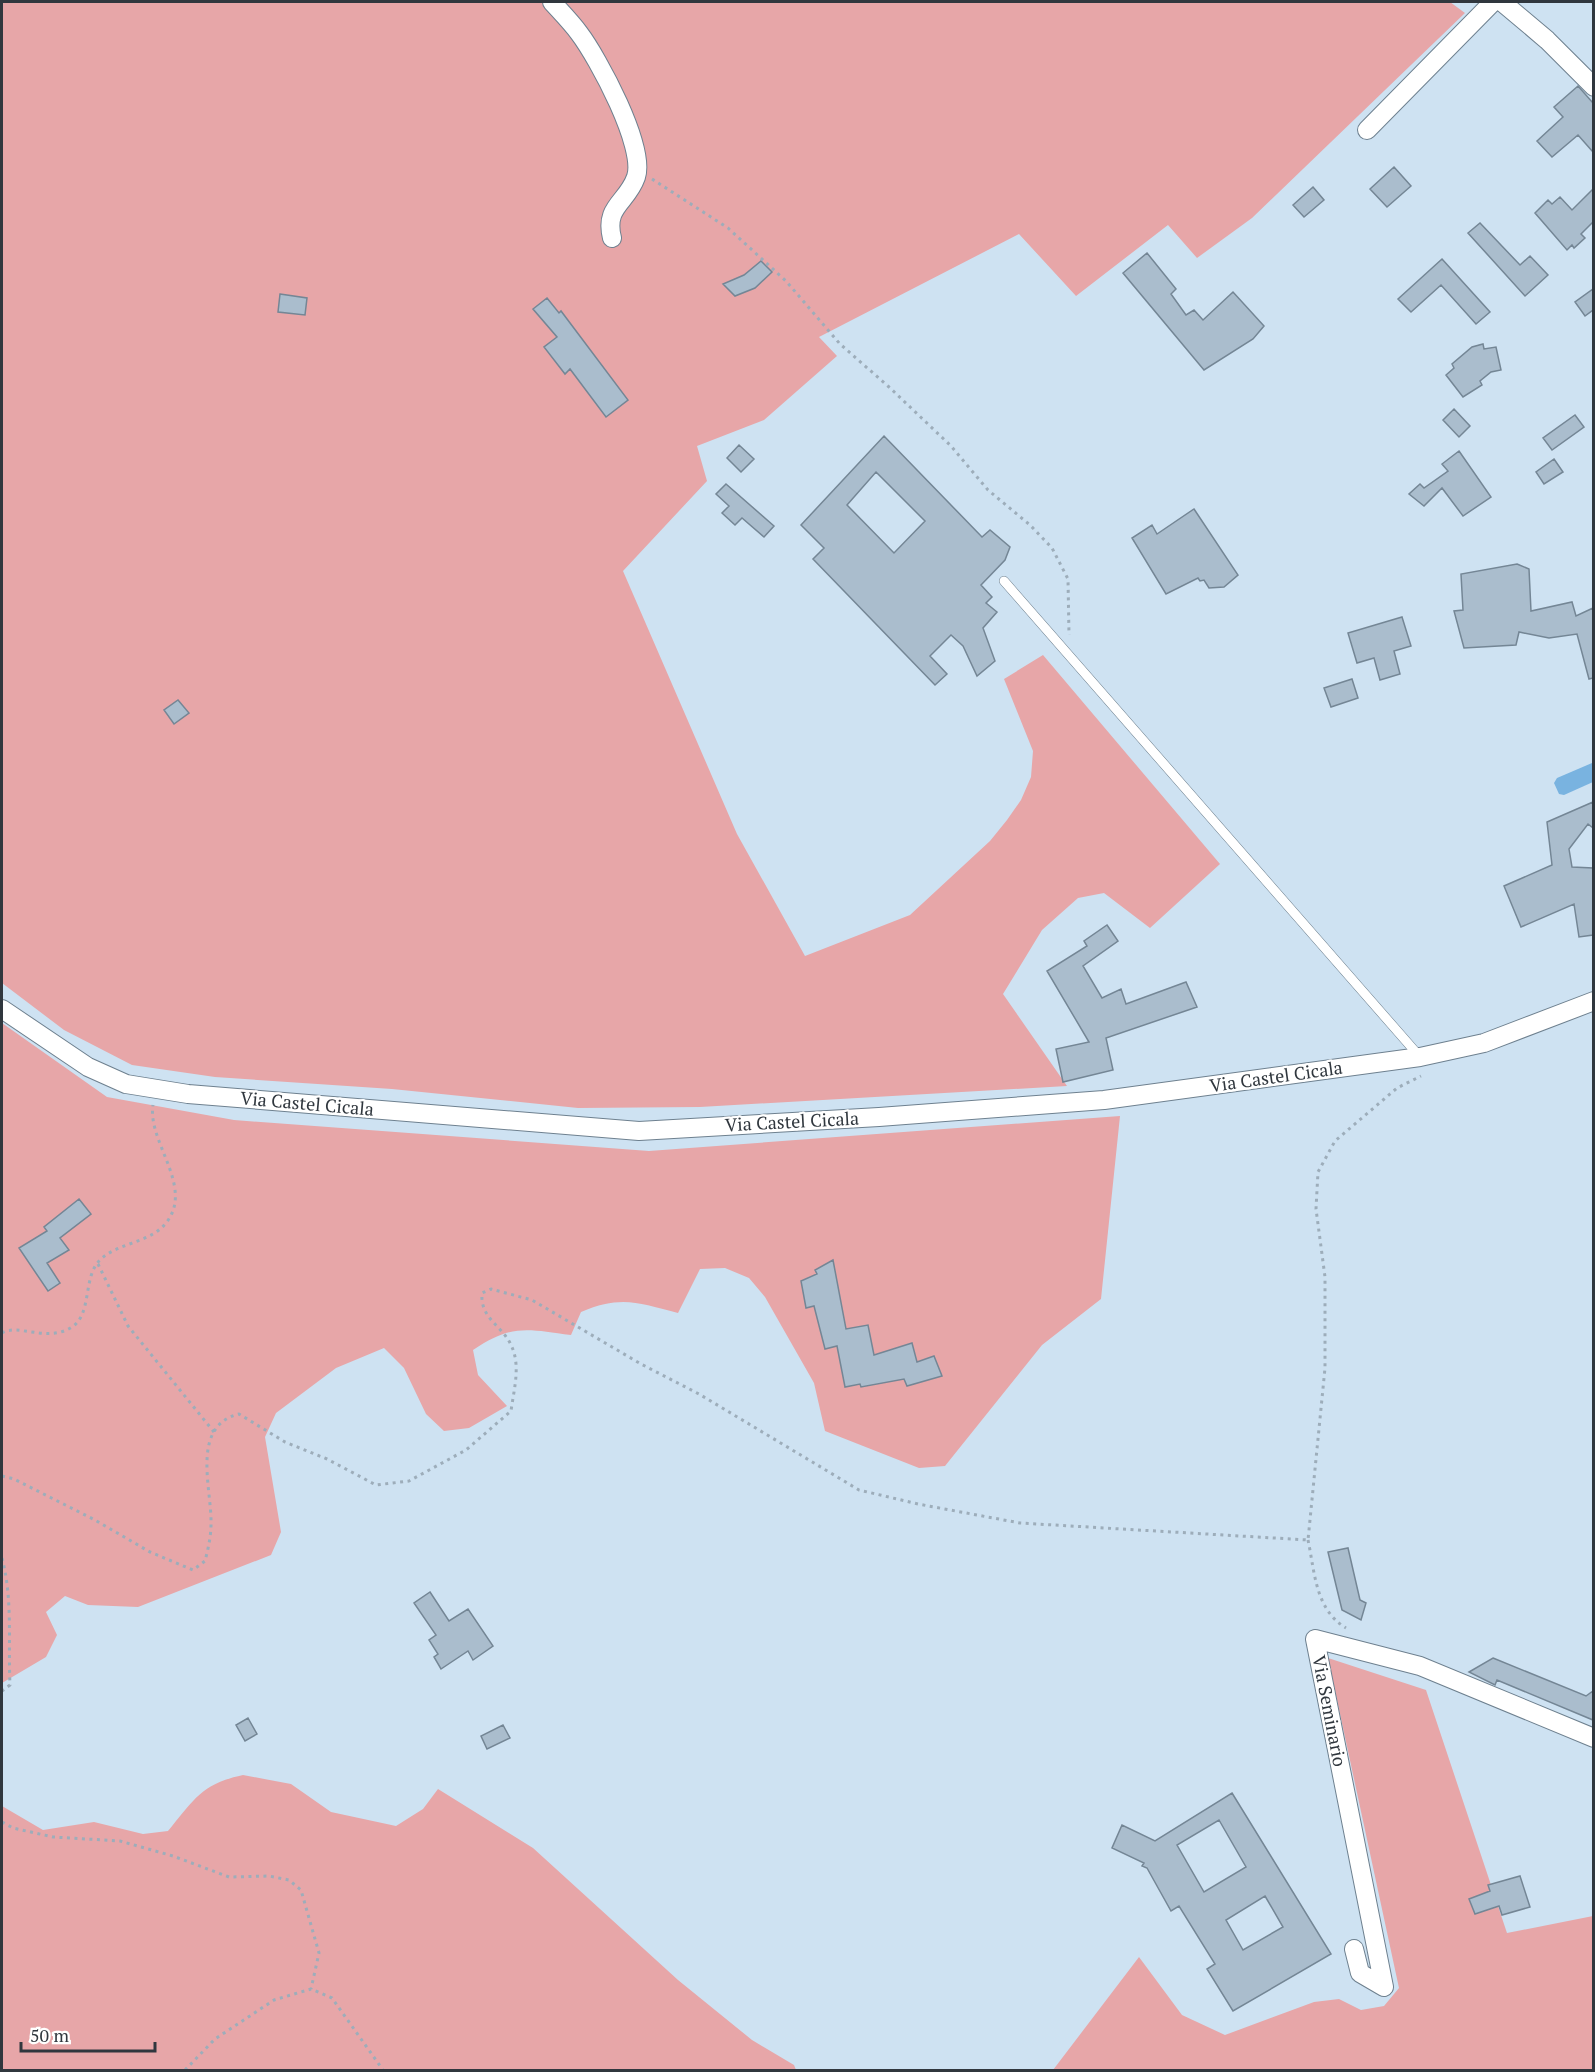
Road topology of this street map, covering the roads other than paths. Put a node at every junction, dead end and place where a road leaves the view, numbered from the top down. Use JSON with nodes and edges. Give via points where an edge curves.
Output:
{"nodes":[{"id":1,"x":552,"y":2,"type":"edge"},
{"id":2,"x":1493,"y":2,"type":"edge"},
{"id":3,"x":1502,"y":2,"type":"edge"},
{"id":4,"x":1593,"y":87,"type":"edge"},
{"id":5,"x":1367,"y":130,"type":"dead end"},
{"id":6,"x":612,"y":238,"type":"dead end"},
{"id":7,"x":1004,"y":581,"type":"dead end"},
{"id":8,"x":1593,"y":1001,"type":"edge"},
{"id":9,"x":2,"y":1009,"type":"edge"},
{"id":10,"x":1423,"y":1065,"type":"junction"},
{"id":11,"x":1593,"y":1738,"type":"edge"},
{"id":12,"x":1354,"y":1949,"type":"dead end"}],
"edges":[{"from":1,"to":6,"type":"street","via":[[580,34],[604,72],[639,163],[636,178],[610,214]]},
{"from":2,"to":5,"type":"street"},
{"from":3,"to":4,"type":"street"},
{"from":7,"to":10,"type":"lane"},
{"from":8,"to":10,"type":"street","name":"Via Castel Cicala"},
{"from":9,"to":10,"type":"street","name":"Via Castel Cicala","via":[[88,1067],[126,1084],[364,1109],[639,1131],[1104,1100]]},
{"from":11,"to":12,"type":"street","name":"Via Seminario","via":[[1420,1666],[1315,1639],[1384,1987],[1360,1973]]}]}
